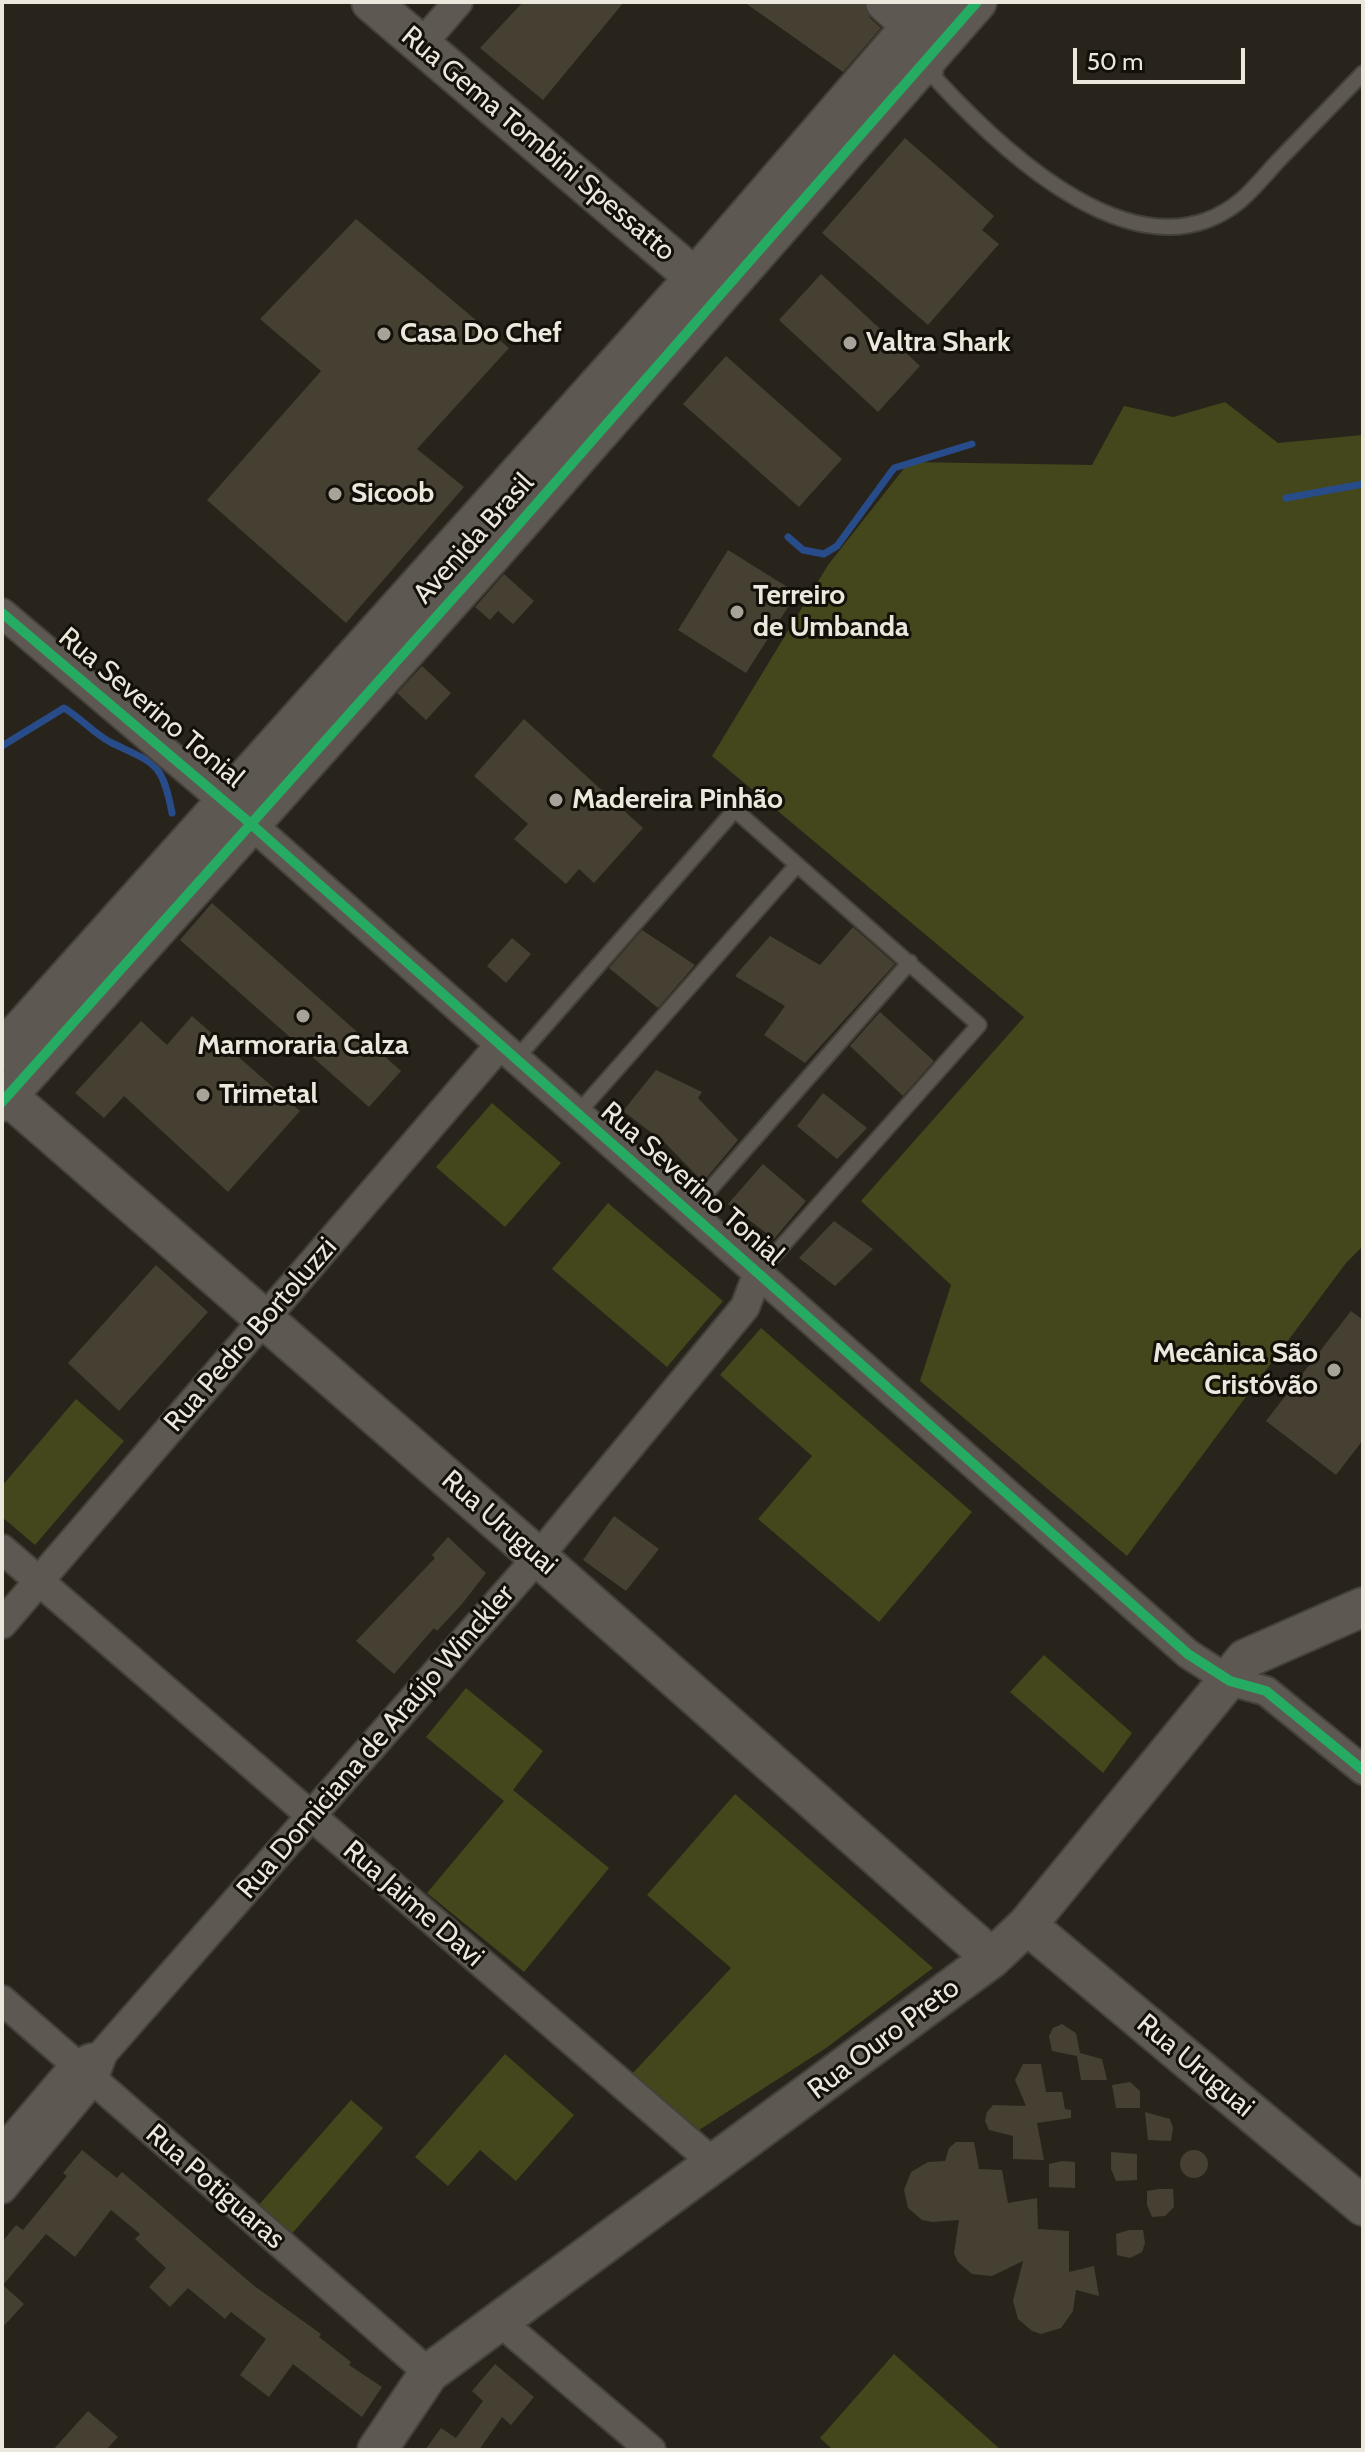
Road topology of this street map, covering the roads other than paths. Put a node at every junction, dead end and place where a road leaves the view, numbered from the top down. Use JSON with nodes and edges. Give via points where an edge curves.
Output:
{"nodes":[{"id":1,"x":371,"y":2,"type":"edge"},
{"id":2,"x":458,"y":2,"type":"edge"},
{"id":3,"x":977,"y":2,"type":"edge"},
{"id":4,"x":916,"y":19,"type":"edge"},
{"id":5,"x":420,"y":46,"type":"junction"},
{"id":6,"x":1363,"y":73,"type":"edge"},
{"id":7,"x":706,"y":287,"type":"junction"},
{"id":8,"x":2,"y":613,"type":"edge"},
{"id":9,"x":238,"y":813,"type":"junction"},
{"id":10,"x":797,"y":865,"type":"junction"},
{"id":11,"x":910,"y":962,"type":"junction"},
{"id":12,"x":2,"y":1051,"type":"edge"},
{"id":13,"x":507,"y":1053,"type":"junction"},
{"id":14,"x":4,"y":1096,"type":"edge"},
{"id":15,"x":577,"y":1114,"type":"junction"},
{"id":16,"x":690,"y":1212,"type":"junction"},
{"id":17,"x":758,"y":1273,"type":"junction"},
{"id":18,"x":265,"y":1320,"type":"junction"},
{"id":19,"x":2,"y":1549,"type":"edge"},
{"id":20,"x":538,"y":1557,"type":"junction"},
{"id":21,"x":39,"y":1582,"type":"junction"},
{"id":22,"x":1363,"y":1607,"type":"edge"},
{"id":23,"x":2,"y":1624,"type":"edge"},
{"id":24,"x":1230,"y":1681,"type":"junction"},
{"id":25,"x":1363,"y":1770,"type":"edge"},
{"id":26,"x":311,"y":1816,"type":"junction"},
{"id":27,"x":1027,"y":1925,"type":"junction"},
{"id":28,"x":992,"y":1958,"type":"junction"},
{"id":29,"x":2,"y":2000,"type":"edge"},
{"id":30,"x":84,"y":2072,"type":"junction"},
{"id":31,"x":2,"y":2151,"type":"edge"},
{"id":32,"x":716,"y":2165,"type":"junction"},
{"id":33,"x":3,"y":2187,"type":"edge"},
{"id":34,"x":1359,"y":2194,"type":"edge"},
{"id":35,"x":498,"y":2320,"type":"junction"},
{"id":36,"x":429,"y":2373,"type":"junction"},
{"id":37,"x":377,"y":2450,"type":"edge"},
{"id":38,"x":651,"y":2450,"type":"edge"}],
"edges":[{"from":1,"to":5,"type":"street","name":"Rua Gema Tombini Spessatto"},
{"from":2,"to":5,"type":"street"},
{"from":3,"to":4,"type":"street","name":"Avenida Brasil"},
{"from":4,"to":6,"type":"lane","via":[[935,78],[959,105],[1059,190],[1099,213],[1150,225],[1195,225],[1239,202]]},
{"from":4,"to":7,"type":"street","name":"Avenida Brasil"},
{"from":5,"to":7,"type":"street","name":"Rua Gema Tombini Spessatto"},
{"from":7,"to":9,"type":"street","name":"Avenida Brasil"},
{"from":8,"to":9,"type":"street","name":"Rua Severino Tonial"},
{"from":9,"to":12,"type":"street","name":"Avenida Brasil"},
{"from":9,"to":13,"type":"street","name":"Rua Severino Tonial"},
{"from":9,"to":14,"type":"street","name":"Avenida Brasil"},
{"from":10,"to":11,"type":"lane"},
{"from":10,"to":13,"type":"lane","via":[[735,810]]},
{"from":10,"to":15,"type":"lane"},
{"from":11,"to":16,"type":"lane"},
{"from":11,"to":17,"type":"lane","via":[[979,1025]]},
{"from":13,"to":15,"type":"street","name":"Rua Severino Tonial"},
{"from":13,"to":18,"type":"street","name":"Rua Pedro Bortoluzzi"},
{"from":14,"to":18,"type":"street","name":"Rua Uruguai"},
{"from":15,"to":16,"type":"street","name":"Rua Severino Tonial"},
{"from":16,"to":17,"type":"street","name":"Rua Severino Tonial"},
{"from":17,"to":20,"type":"street","name":"Rua Domiciana de Araújo Winckler","via":[[745,1307]]},
{"from":17,"to":24,"type":"street","name":"Rua Severino Tonial","via":[[1188,1654]]},
{"from":18,"to":20,"type":"street","name":"Rua Uruguai"},
{"from":18,"to":21,"type":"street","name":"Rua Pedro Bortoluzzi"},
{"from":19,"to":21,"type":"street","name":"Rua Jaime Davi"},
{"from":20,"to":26,"type":"street","name":"Rua Domiciana de Araújo Winckler"},
{"from":20,"to":28,"type":"street","name":"Rua Uruguai"},
{"from":21,"to":23,"type":"street","name":"Rua Pedro Bortoluzzi"},
{"from":21,"to":26,"type":"street","name":"Rua Jaime Davi"},
{"from":22,"to":24,"type":"street","name":"Rua Ouro Preto","via":[[1253,1652]]},
{"from":24,"to":25,"type":"street","name":"Rua Severino Tonial","via":[[1266,1691]]},
{"from":24,"to":27,"type":"street","name":"Rua Ouro Preto"},
{"from":26,"to":30,"type":"street","name":"Rua Domiciana de Araújo Winckler"},
{"from":26,"to":32,"type":"street","name":"Rua Jaime Davi"},
{"from":27,"to":28,"type":"street","name":"Rua Ouro Preto"},
{"from":27,"to":34,"type":"street","name":"Rua Uruguai"},
{"from":28,"to":32,"type":"street","name":"Rua Ouro Preto"},
{"from":29,"to":30,"type":"street","name":"Rua Potiguaras"},
{"from":30,"to":31,"type":"street","name":"Rua Domiciana de Araújo Winckler"},
{"from":30,"to":33,"type":"street","name":"Rua Domiciana de Araújo Winckler"},
{"from":30,"to":36,"type":"street","name":"Rua Potiguaras"},
{"from":32,"to":35,"type":"street","name":"Rua Ouro Preto"},
{"from":35,"to":36,"type":"street","name":"Rua Ouro Preto"},
{"from":35,"to":38,"type":"street"},
{"from":36,"to":37,"type":"street","name":"Rua Ouro Preto"}]}
